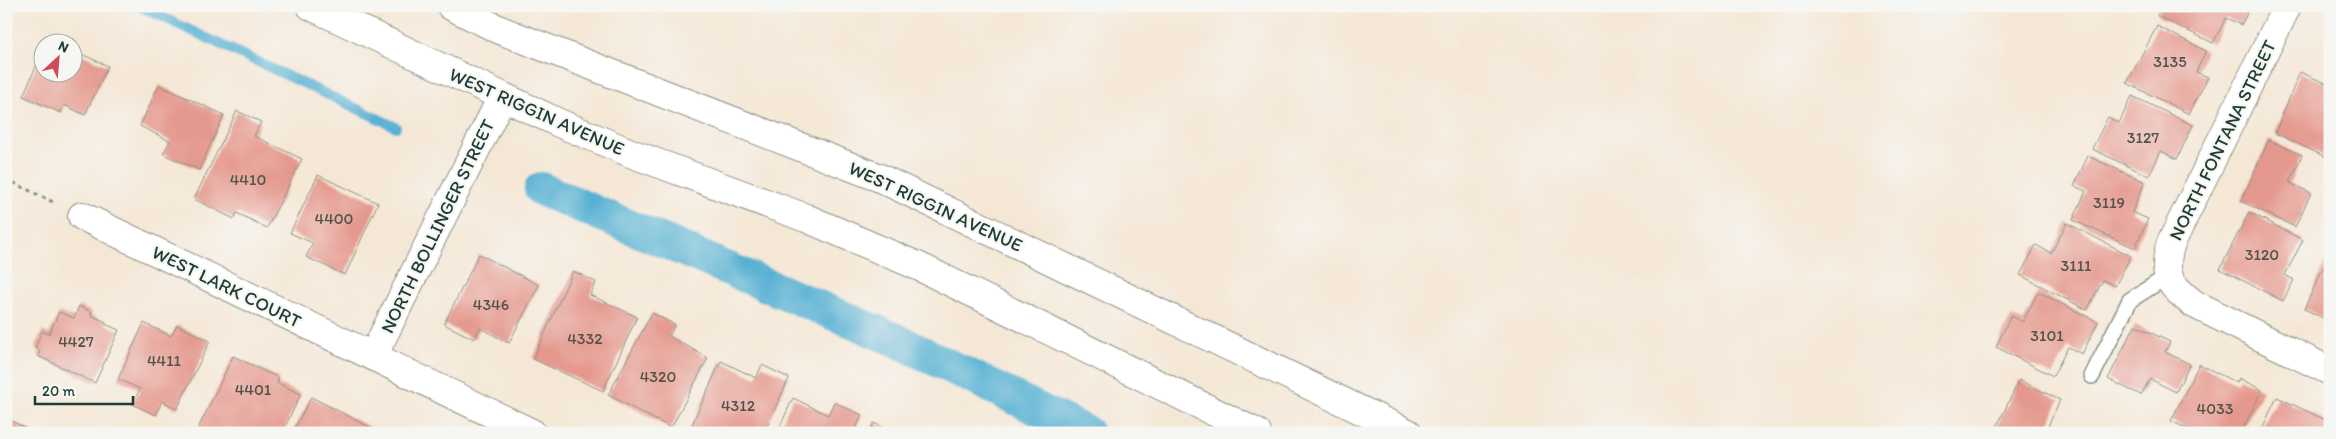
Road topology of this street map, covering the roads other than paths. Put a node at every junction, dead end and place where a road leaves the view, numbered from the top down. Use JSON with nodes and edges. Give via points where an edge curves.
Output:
{"nodes":[{"id":1,"x":311,"y":6,"type":"edge"},
{"id":2,"x":451,"y":6,"type":"edge"},
{"id":3,"x":2288,"y":6,"type":"edge"},
{"id":4,"x":502,"y":97,"type":"junction"},
{"id":5,"x":82,"y":216,"type":"road end"},
{"id":6,"x":2168,"y":276,"type":"junction"},
{"id":7,"x":372,"y":356,"type":"junction"},
{"id":8,"x":2330,"y":371,"type":"edge"},
{"id":9,"x":2092,"y":376,"type":"dead end"},
{"id":10,"x":532,"y":433,"type":"edge"},
{"id":11,"x":1257,"y":433,"type":"edge"},
{"id":12,"x":1408,"y":433,"type":"edge"}],
"edges":[{"from":1,"to":4,"type":"main road","name":"WEST RIGGIN AVENUE"},
{"from":2,"to":12,"type":"main road","name":"WEST RIGGIN AVENUE","via":[[500,30],[880,178]]},
{"from":3,"to":6,"type":"main road","name":"NORTH FONTANA STREET","via":[[2171,244],[2166,260]]},
{"from":4,"to":7,"type":"main road","name":"NORTH BOLLINGER STREET"},
{"from":4,"to":11,"type":"main road","name":"WEST RIGGIN AVENUE","via":[[633,154],[870,244]]},
{"from":5,"to":7,"type":"main road","name":"WEST LARK COURT"},
{"from":6,"to":8,"type":"main road","via":[[2178,292],[2194,304]]},
{"from":6,"to":9,"type":"lane","via":[[2130,300]]},
{"from":7,"to":10,"type":"main road","name":"WEST LARK COURT"}]}
